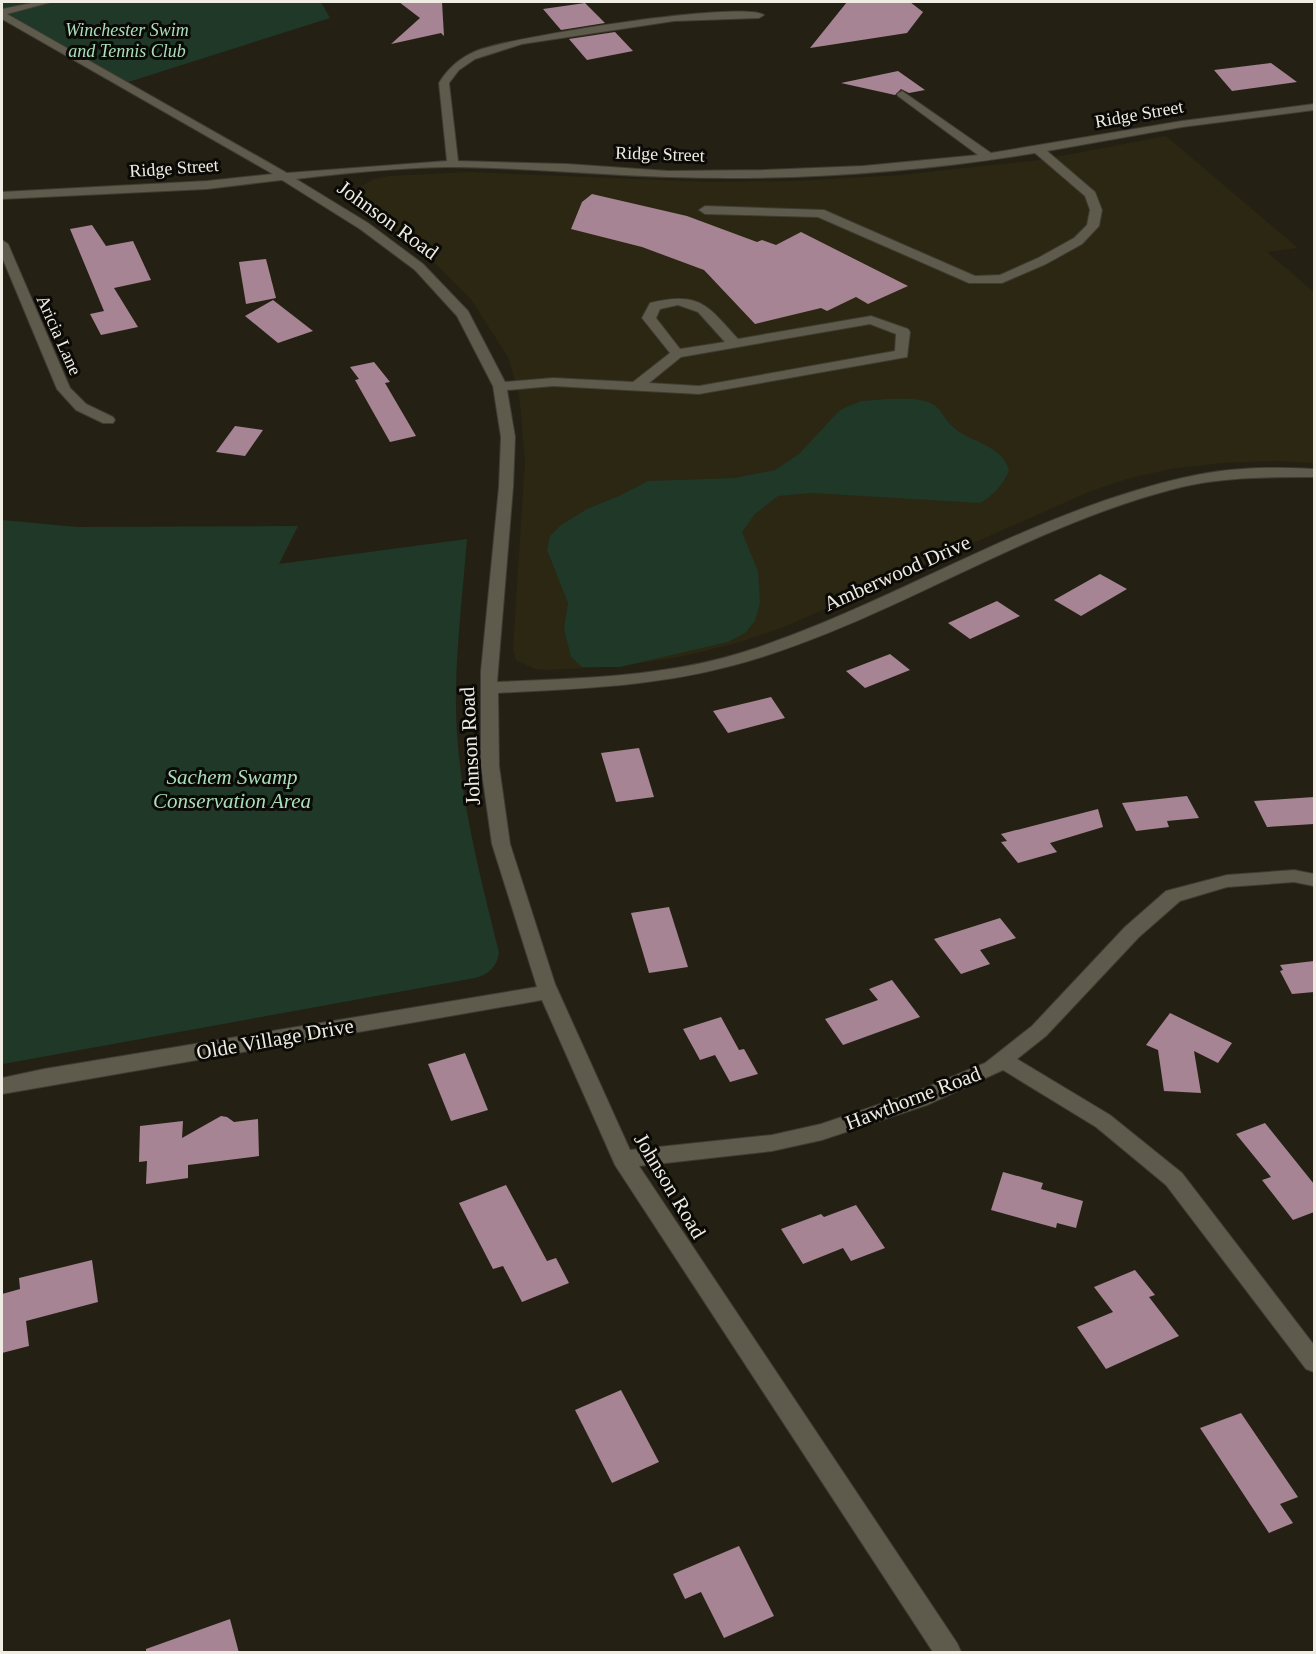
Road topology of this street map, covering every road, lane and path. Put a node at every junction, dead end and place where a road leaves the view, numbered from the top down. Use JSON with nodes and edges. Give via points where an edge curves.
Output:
{"nodes":[{"id":1,"x":47,"y":2,"type":"edge"},
{"id":2,"x":2,"y":13,"type":"edge"},
{"id":3,"x":759,"y":15,"type":"dead end"},
{"id":4,"x":902,"y":94,"type":"dead end"},
{"id":5,"x":1314,"y":107,"type":"edge"},
{"id":6,"x":1039,"y":150,"type":"junction"},
{"id":7,"x":989,"y":157,"type":"junction"},
{"id":8,"x":453,"y":164,"type":"junction"},
{"id":9,"x":284,"y":176,"type":"junction"},
{"id":10,"x":2,"y":196,"type":"edge"},
{"id":11,"x":705,"y":210,"type":"dead end"},
{"id":12,"x":2,"y":244,"type":"edge"},
{"id":13,"x":734,"y":343,"type":"junction"},
{"id":14,"x":677,"y":354,"type":"junction"},
{"id":15,"x":500,"y":386,"type":"junction"},
{"id":16,"x":636,"y":387,"type":"junction"},
{"id":17,"x":108,"y":420,"type":"dead end"},
{"id":18,"x":1314,"y":473,"type":"edge"},
{"id":19,"x":489,"y":688,"type":"junction"},
{"id":20,"x":1314,"y":880,"type":"edge"},
{"id":21,"x":549,"y":992,"type":"junction"},
{"id":22,"x":1002,"y":1060,"type":"junction"},
{"id":23,"x":2,"y":1086,"type":"edge"},
{"id":24,"x":623,"y":1159,"type":"junction"},
{"id":25,"x":1314,"y":1362,"type":"edge"},
{"id":26,"x":948,"y":1653,"type":"edge"}],
"edges":[{"from":1,"to":2,"type":"street"},
{"from":2,"to":9,"type":"street","name":"Johnson Road"},
{"from":3,"to":8,"type":"street","via":[[687,16],[533,39],[482,52],[456,68],[444,83]]},
{"from":4,"to":7,"type":"street"},
{"from":5,"to":6,"type":"street","name":"Ridge Street","via":[[1192,122]]},
{"from":6,"to":7,"type":"street","name":"Ridge Street"},
{"from":6,"to":11,"type":"street","via":[[1091,195],[1096,210],[1093,226],[1078,241],[1002,279],[973,280],[820,213]]},
{"from":7,"to":8,"type":"street","name":"Ridge Street","via":[[752,174]]},
{"from":8,"to":9,"type":"street","name":"Ridge Street"},
{"from":9,"to":10,"type":"street","name":"Ridge Street"},
{"from":9,"to":15,"type":"street","name":"Johnson Road","via":[[364,226],[419,267],[463,314]]},
{"from":12,"to":17,"type":"street","name":"Aricia Lane","via":[[64,389],[81,407]]},
{"from":13,"to":14,"type":"street"},
{"from":13,"to":14,"type":"street","via":[[703,309],[679,301],[655,306],[648,318]]},
{"from":13,"to":16,"type":"street","via":[[871,320],[903,332],[902,354],[699,390]]},
{"from":14,"to":16,"type":"street"},
{"from":15,"to":16,"type":"street","via":[[553,382]]},
{"from":15,"to":19,"type":"street","name":"Johnson Road","via":[[508,437]]},
{"from":18,"to":19,"type":"street","name":"Amberwood Drive","via":[[1254,472],[1197,478],[1146,490],[1091,510],[845,621],[701,669],[643,679]]},
{"from":19,"to":21,"type":"street","name":"Johnson Road","via":[[490,766],[501,844]]},
{"from":20,"to":22,"type":"street","name":"Hawthorne Road","via":[[1294,876],[1227,881],[1173,896],[1132,932],[1039,1031]]},
{"from":21,"to":23,"type":"street","name":"Olde Village Drive"},
{"from":21,"to":24,"type":"street","name":"Johnson Road"},
{"from":22,"to":24,"type":"street","name":"Hawthorne Road","via":[[920,1099],[822,1132],[772,1143]]},
{"from":22,"to":25,"type":"street","via":[[1103,1120],[1174,1179]]},
{"from":24,"to":26,"type":"street","name":"Johnson Road"}]}
